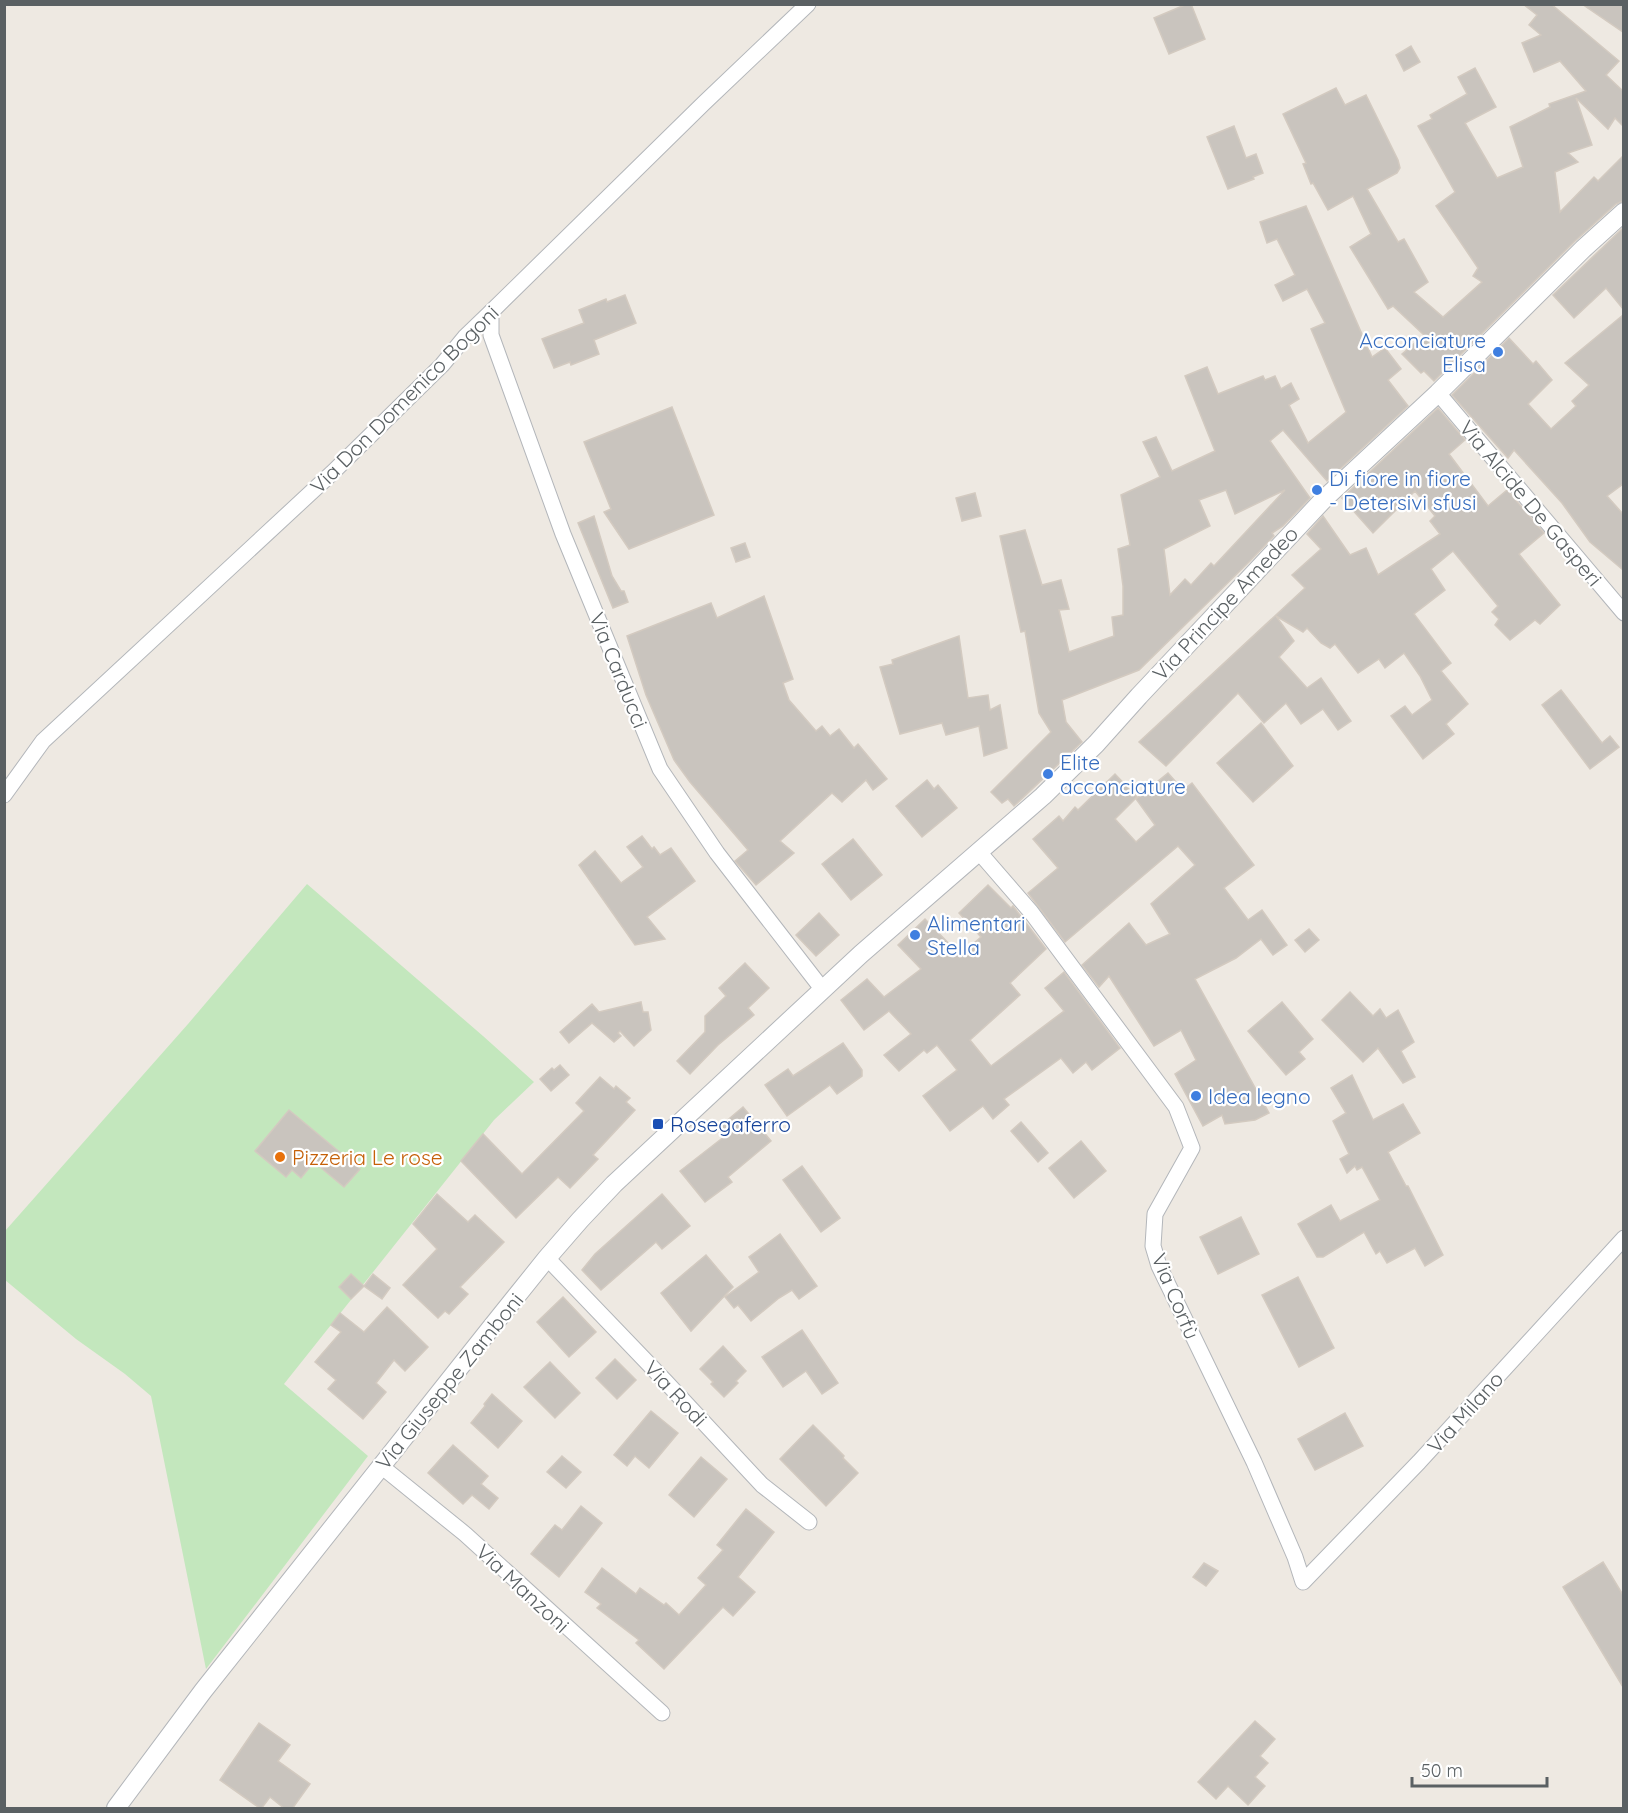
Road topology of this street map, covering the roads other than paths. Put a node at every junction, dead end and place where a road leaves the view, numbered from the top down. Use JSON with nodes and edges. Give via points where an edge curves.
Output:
{"nodes":[{"id":1,"x":808,"y":4,"type":"edge"},
{"id":2,"x":1623,"y":212,"type":"edge"},
{"id":3,"x":490,"y":312,"type":"junction"},
{"id":4,"x":1438,"y":393,"type":"junction"},
{"id":5,"x":1623,"y":613,"type":"edge"},
{"id":6,"x":4,"y":795,"type":"edge"},
{"id":7,"x":979,"y":852,"type":"junction"},
{"id":8,"x":823,"y":990,"type":"junction"},
{"id":9,"x":1623,"y":1238,"type":"edge"},
{"id":10,"x":547,"y":1258,"type":"junction"},
{"id":11,"x":381,"y":1466,"type":"junction"},
{"id":12,"x":808,"y":1522,"type":"dead end"},
{"id":13,"x":1303,"y":1582,"type":"joint"},
{"id":14,"x":662,"y":1713,"type":"dead end"},
{"id":15,"x":116,"y":1809,"type":"edge"}],
"edges":[{"from":1,"to":3,"type":"street","name":"Via Don Domenico Bogoni"},
{"from":2,"to":4,"type":"street","name":"Via Principe Amedeo"},
{"from":3,"to":6,"type":"street","name":"Via Don Domenico Bogoni","via":[[332,473],[43,741]]},
{"from":3,"to":8,"type":"street","name":"Via Carducci","via":[[490,335],[563,534],[660,769],[717,853]]},
{"from":4,"to":5,"type":"street","name":"Via Alcide De Gasperi"},
{"from":4,"to":7,"type":"street","name":"Via Principe Amedeo","via":[[1324,499],[1096,744]]},
{"from":7,"to":8,"type":"street","name":"Via Principe Amedeo"},
{"from":7,"to":13,"type":"street","name":"Via Corfù","via":[[1031,912],[1176,1107],[1192,1148],[1155,1214],[1153,1246],[1158,1266],[1254,1462]]},
{"from":8,"to":10,"type":"street","name":"Via Giuseppe Zamboni","via":[[614,1184]]},
{"from":9,"to":13,"type":"street","name":"Via Milano","via":[[1419,1462]]},
{"from":10,"to":11,"type":"street","name":"Via Giuseppe Zamboni"},
{"from":10,"to":12,"type":"street","name":"Via Rodi","via":[[762,1485]]},
{"from":11,"to":14,"type":"street","name":"Via Manzoni","via":[[465,1534]]},
{"from":11,"to":15,"type":"street","name":"Via Giuseppe Zamboni","via":[[203,1691]]}]}
